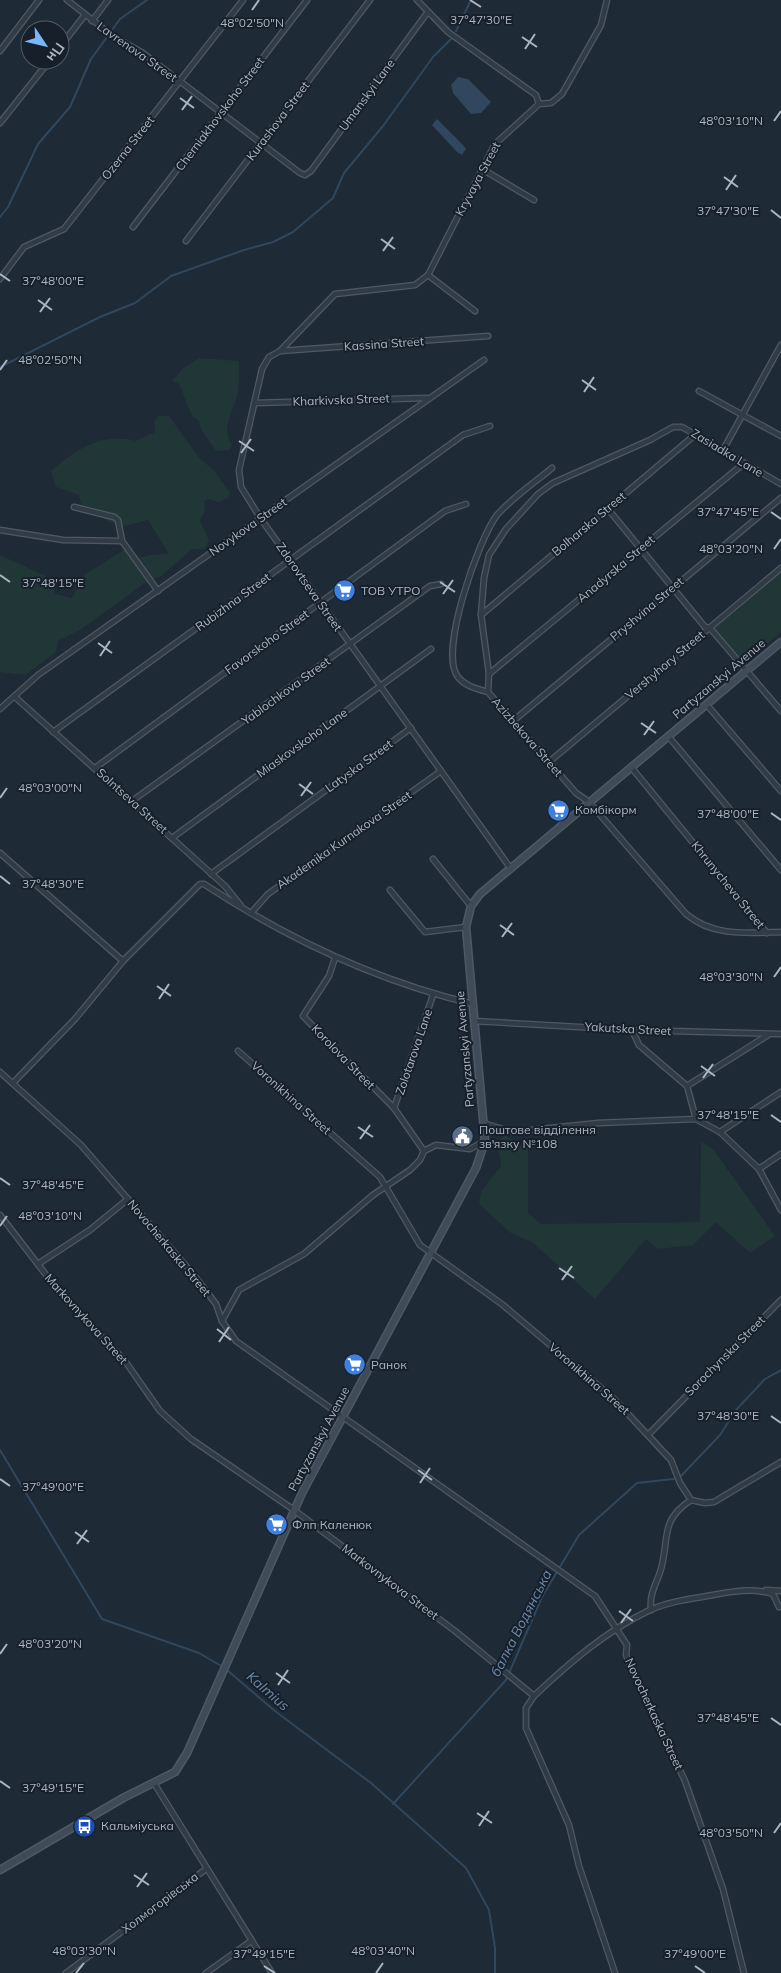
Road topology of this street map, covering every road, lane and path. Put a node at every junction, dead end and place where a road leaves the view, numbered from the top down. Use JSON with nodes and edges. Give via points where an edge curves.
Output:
{"nodes":[{"id":1,"x":39,"y":0,"type":"edge"},
{"id":2,"x":67,"y":0,"type":"edge"},
{"id":3,"x":108,"y":0,"type":"edge"},
{"id":4,"x":243,"y":0,"type":"edge"},
{"id":5,"x":307,"y":0,"type":"edge"},
{"id":6,"x":370,"y":0,"type":"edge"},
{"id":7,"x":417,"y":0,"type":"edge"},
{"id":8,"x":607,"y":0,"type":"edge"},
{"id":9,"x":427,"y":13,"type":"junction"},
{"id":10,"x":84,"y":16,"type":"junction"},
{"id":11,"x":92,"y":21,"type":"junction"},
{"id":12,"x":70,"y":34,"type":"edge"},
{"id":13,"x":0,"y":51,"type":"edge"},
{"id":14,"x":42,"y":70,"type":"edge"},
{"id":15,"x":180,"y":82,"type":"junction"},
{"id":16,"x":539,"y":104,"type":"junction"},
{"id":17,"x":221,"y":113,"type":"junction"},
{"id":18,"x":0,"y":123,"type":"edge"},
{"id":19,"x":261,"y":144,"type":"junction"},
{"id":20,"x":482,"y":168,"type":"junction"},
{"id":21,"x":305,"y":175,"type":"joint"},
{"id":22,"x":534,"y":200,"type":"dead end"},
{"id":23,"x":133,"y":227,"type":"dead end"},
{"id":24,"x":186,"y":241,"type":"dead end"},
{"id":25,"x":428,"y":275,"type":"junction"},
{"id":26,"x":0,"y":279,"type":"edge"},
{"id":27,"x":475,"y":312,"type":"dead end"},
{"id":28,"x":488,"y":336,"type":"dead end"},
{"id":29,"x":781,"y":345,"type":"edge"},
{"id":30,"x":280,"y":351,"type":"junction"},
{"id":31,"x":484,"y":360,"type":"dead end"},
{"id":32,"x":699,"y":391,"type":"dead end"},
{"id":33,"x":428,"y":398,"type":"junction"},
{"id":34,"x":254,"y":403,"type":"junction"},
{"id":35,"x":742,"y":415,"type":"junction"},
{"id":36,"x":490,"y":426,"type":"dead end"},
{"id":37,"x":673,"y":427,"type":"joint"},
{"id":38,"x":696,"y":434,"type":"junction"},
{"id":39,"x":781,"y":436,"type":"edge"},
{"id":40,"x":723,"y":450,"type":"junction"},
{"id":41,"x":743,"y":464,"type":"junction"},
{"id":42,"x":552,"y":468,"type":"dead end"},
{"id":43,"x":781,"y":484,"type":"edge"},
{"id":44,"x":781,"y":498,"type":"edge"},
{"id":45,"x":466,"y":504,"type":"dead end"},
{"id":46,"x":74,"y":507,"type":"dead end"},
{"id":47,"x":608,"y":508,"type":"junction"},
{"id":48,"x":261,"y":519,"type":"junction"},
{"id":49,"x":0,"y":530,"type":"edge"},
{"id":50,"x":122,"y":541,"type":"junction"},
{"id":51,"x":641,"y":548,"type":"junction"},
{"id":52,"x":290,"y":560,"type":"junction"},
{"id":53,"x":781,"y":568,"type":"edge"},
{"id":54,"x":441,"y":584,"type":"dead end"},
{"id":55,"x":673,"y":588,"type":"junction"},
{"id":56,"x":158,"y":590,"type":"junction"},
{"id":57,"x":321,"y":604,"type":"junction"},
{"id":58,"x":481,"y":615,"type":"junction"},
{"id":59,"x":710,"y":628,"type":"junction"},
{"id":60,"x":781,"y":642,"type":"edge"},
{"id":61,"x":350,"y":645,"type":"junction"},
{"id":62,"x":431,"y":649,"type":"dead end"},
{"id":63,"x":747,"y":671,"type":"junction"},
{"id":64,"x":490,"y":674,"type":"junction"},
{"id":65,"x":380,"y":686,"type":"junction"},
{"id":66,"x":488,"y":692,"type":"junction"},
{"id":67,"x":15,"y":697,"type":"junction"},
{"id":68,"x":707,"y":704,"type":"junction"},
{"id":69,"x":0,"y":709,"type":"edge"},
{"id":70,"x":781,"y":711,"type":"edge"},
{"id":71,"x":513,"y":721,"type":"junction"},
{"id":72,"x":410,"y":728,"type":"junction"},
{"id":73,"x":53,"y":732,"type":"junction"},
{"id":74,"x":668,"y":736,"type":"junction"},
{"id":75,"x":549,"y":762,"type":"junction"},
{"id":76,"x":631,"y":767,"type":"junction"},
{"id":77,"x":95,"y":768,"type":"junction"},
{"id":78,"x":441,"y":771,"type":"junction"},
{"id":79,"x":781,"y":791,"type":"edge"},
{"id":80,"x":132,"y":801,"type":"junction"},
{"id":81,"x":589,"y":802,"type":"junction"},
{"id":82,"x":172,"y":838,"type":"junction"},
{"id":83,"x":0,"y":853,"type":"edge"},
{"id":84,"x":433,"y":859,"type":"dead end"},
{"id":85,"x":511,"y":869,"type":"junction"},
{"id":86,"x":781,"y":870,"type":"edge"},
{"id":87,"x":212,"y":874,"type":"junction"},
{"id":88,"x":390,"y":890,"type":"dead end"},
{"id":89,"x":471,"y":906,"type":"junction"},
{"id":90,"x":244,"y":910,"type":"junction"},
{"id":91,"x":251,"y":913,"type":"junction"},
{"id":92,"x":466,"y":927,"type":"junction"},
{"id":93,"x":781,"y":932,"type":"edge"},
{"id":94,"x":767,"y":933,"type":"junction"},
{"id":95,"x":335,"y":958,"type":"junction"},
{"id":96,"x":123,"y":961,"type":"junction"},
{"id":97,"x":433,"y":995,"type":"junction"},
{"id":98,"x":473,"y":1004,"type":"junction"},
{"id":99,"x":474,"y":1020,"type":"junction"},
{"id":100,"x":632,"y":1030,"type":"junction"},
{"id":101,"x":781,"y":1034,"type":"edge"},
{"id":102,"x":768,"y":1035,"type":"junction"},
{"id":103,"x":238,"y":1051,"type":"dead end"},
{"id":104,"x":0,"y":1072,"type":"edge"},
{"id":105,"x":13,"y":1083,"type":"junction"},
{"id":106,"x":687,"y":1086,"type":"junction"},
{"id":107,"x":781,"y":1092,"type":"edge"},
{"id":108,"x":394,"y":1108,"type":"junction"},
{"id":109,"x":696,"y":1119,"type":"junction"},
{"id":110,"x":483,"y":1123,"type":"junction"},
{"id":111,"x":720,"y":1132,"type":"junction"},
{"id":112,"x":485,"y":1141,"type":"junction"},
{"id":113,"x":424,"y":1151,"type":"junction"},
{"id":114,"x":781,"y":1154,"type":"edge"},
{"id":115,"x":759,"y":1168,"type":"junction"},
{"id":116,"x":386,"y":1187,"type":"junction"},
{"id":117,"x":128,"y":1199,"type":"junction"},
{"id":118,"x":781,"y":1210,"type":"edge"},
{"id":119,"x":0,"y":1215,"type":"edge"},
{"id":120,"x":432,"y":1253,"type":"junction"},
{"id":121,"x":38,"y":1264,"type":"junction"},
{"id":122,"x":781,"y":1300,"type":"edge"},
{"id":123,"x":222,"y":1321,"type":"junction"},
{"id":124,"x":343,"y":1418,"type":"junction"},
{"id":125,"x":648,"y":1434,"type":"junction"},
{"id":126,"x":781,"y":1462,"type":"edge"},
{"id":127,"x":691,"y":1500,"type":"junction"},
{"id":128,"x":294,"y":1510,"type":"junction"},
{"id":129,"x":760,"y":1590,"type":"junction"},
{"id":130,"x":781,"y":1591,"type":"edge"},
{"id":131,"x":780,"y":1608,"type":"edge"},
{"id":132,"x":651,"y":1610,"type":"junction"},
{"id":133,"x":616,"y":1630,"type":"junction"},
{"id":134,"x":534,"y":1696,"type":"junction"},
{"id":135,"x":154,"y":1783,"type":"junction"},
{"id":136,"x":206,"y":1868,"type":"junction"},
{"id":137,"x":0,"y":1870,"type":"edge"},
{"id":138,"x":251,"y":1941,"type":"junction"},
{"id":139,"x":66,"y":1973,"type":"edge"},
{"id":140,"x":206,"y":1973,"type":"edge"},
{"id":141,"x":272,"y":1973,"type":"edge"},
{"id":142,"x":615,"y":1973,"type":"edge"},
{"id":143,"x":744,"y":1973,"type":"edge"}],
"edges":[{"from":1,"to":13,"type":"street"},
{"from":2,"to":10,"type":"street","name":"Lavrenova Street","via":[[75,4]]},
{"from":3,"to":11,"type":"street"},
{"from":4,"to":15,"type":"street","name":"Ozerna Street"},
{"from":5,"to":17,"type":"street","name":"Cherniakhovskoho Street"},
{"from":6,"to":19,"type":"street","name":"Kurashova Street"},
{"from":7,"to":9,"type":"street"},
{"from":8,"to":16,"type":"street","name":"Kryvaya Street","via":[[601,24],[562,94],[551,103]]},
{"from":9,"to":16,"type":"street","via":[[458,40],[536,95]]},
{"from":9,"to":21,"type":"street","name":"Umanskyi Lane","via":[[311,172]]},
{"from":10,"to":11,"type":"street","name":"Lavrenova Street"},
{"from":10,"to":12,"type":"street"},
{"from":11,"to":15,"type":"street","name":"Lavrenova Street","via":[[143,53]]},
{"from":14,"to":18,"type":"street"},
{"from":15,"to":17,"type":"street","name":"Lavrenova Street"},
{"from":15,"to":26,"type":"street","name":"Ozerna Street","via":[[64,229],[24,247]]},
{"from":16,"to":20,"type":"street","name":"Kryvaya Street","via":[[494,144]]},
{"from":17,"to":19,"type":"street","name":"Lavrenova Street"},
{"from":17,"to":23,"type":"street","name":"Cherniakhovskoho Street"},
{"from":19,"to":21,"type":"street","name":"Lavrenova Street"},
{"from":19,"to":24,"type":"street","name":"Kurashova Street"},
{"from":20,"to":22,"type":"street"},
{"from":20,"to":25,"type":"street","name":"Kryvaya Street"},
{"from":25,"to":27,"type":"street"},
{"from":25,"to":30,"type":"street","name":"Zdorovtseva Street","via":[[415,285],[335,294]]},
{"from":28,"to":30,"type":"street","name":"Kassina Street"},
{"from":29,"to":35,"type":"street"},
{"from":30,"to":34,"type":"street","name":"Zdorovtseva Street","via":[[269,357],[262,369]]},
{"from":31,"to":33,"type":"street","name":"Novykova Street"},
{"from":32,"to":35,"type":"street"},
{"from":33,"to":34,"type":"street","name":"Kharkivska Street"},
{"from":33,"to":48,"type":"street","name":"Novykova Street"},
{"from":34,"to":48,"type":"street","name":"Zdorovtseva Street","via":[[239,479]]},
{"from":35,"to":39,"type":"street"},
{"from":35,"to":40,"type":"street"},
{"from":36,"to":52,"type":"street","name":"Rubizhna Street","via":[[463,435]]},
{"from":37,"to":38,"type":"street","name":"Zasiadka Lane","via":[[682,426]]},
{"from":37,"to":58,"type":"street","name":"Azizbekova Street","via":[[553,483],[538,494],[506,529],[489,555]]},
{"from":38,"to":40,"type":"street","name":"Zasiadka Lane"},
{"from":38,"to":47,"type":"street","name":"Bolharska Street"},
{"from":40,"to":41,"type":"street","name":"Zasiadka Lane"},
{"from":41,"to":43,"type":"street","name":"Zasiadka Lane"},
{"from":41,"to":51,"type":"street","name":"Anadyrska Street"},
{"from":42,"to":66,"type":"street","via":[[498,514],[485,533],[457,612],[452,662],[457,676],[470,686]]},
{"from":44,"to":55,"type":"street","name":"Pryshvina Street"},
{"from":45,"to":57,"type":"street","name":"Favorskoho Street","via":[[445,511]]},
{"from":46,"to":50,"type":"street","via":[[114,517],[118,520]]},
{"from":47,"to":51,"type":"street"},
{"from":47,"to":58,"type":"street","name":"Bolharska Street"},
{"from":48,"to":52,"type":"street","name":"Zdorovtseva Street"},
{"from":48,"to":56,"type":"street","name":"Novykova Street"},
{"from":49,"to":50,"type":"street","via":[[63,540]]},
{"from":50,"to":56,"type":"street"},
{"from":51,"to":55,"type":"street"},
{"from":51,"to":64,"type":"street","name":"Anadyrska Street"},
{"from":52,"to":57,"type":"street","name":"Zdorovtseva Street"},
{"from":52,"to":73,"type":"street","name":"Rubizhna Street"},
{"from":53,"to":59,"type":"street","name":"Vershyhory Street"},
{"from":54,"to":61,"type":"street","name":"Yablochkova Street","via":[[430,586]]},
{"from":55,"to":59,"type":"street","via":[[705,627]]},
{"from":55,"to":71,"type":"street","name":"Pryshvina Street"},
{"from":56,"to":67,"type":"street","name":"Novykova Street","via":[[38,675]]},
{"from":57,"to":61,"type":"street","name":"Zdorovtseva Street"},
{"from":57,"to":77,"type":"street","name":"Favorskoho Street"},
{"from":58,"to":64,"type":"street","name":"Azizbekova Street"},
{"from":59,"to":63,"type":"street"},
{"from":59,"to":75,"type":"street","name":"Vershyhory Street"},
{"from":60,"to":63,"type":"street","name":"Partyzanskyi Avenue"},
{"from":61,"to":65,"type":"street","name":"Zdorovtseva Street"},
{"from":61,"to":80,"type":"street","name":"Yablochkova Street"},
{"from":62,"to":65,"type":"street","name":"Miaskovskoho Lane"},
{"from":63,"to":68,"type":"street","name":"Partyzanskyi Avenue"},
{"from":63,"to":70,"type":"street"},
{"from":64,"to":66,"type":"street","name":"Azizbekova Street"},
{"from":65,"to":72,"type":"street","name":"Zdorovtseva Street"},
{"from":65,"to":82,"type":"street","name":"Miaskovskoho Lane"},
{"from":66,"to":71,"type":"street","name":"Azizbekova Street"},
{"from":67,"to":69,"type":"street","name":"Novykova Street"},
{"from":67,"to":73,"type":"street","name":"Solntseva Street"},
{"from":68,"to":74,"type":"street","name":"Partyzanskyi Avenue"},
{"from":68,"to":79,"type":"street"},
{"from":71,"to":75,"type":"street","name":"Azizbekova Street"},
{"from":72,"to":78,"type":"street","name":"Zdorovtseva Street"},
{"from":72,"to":87,"type":"street","name":"Latyska Street"},
{"from":73,"to":77,"type":"street","name":"Solntseva Street"},
{"from":74,"to":76,"type":"street","name":"Partyzanskyi Avenue"},
{"from":74,"to":86,"type":"street"},
{"from":75,"to":81,"type":"street","name":"Azizbekova Street","via":[[576,793]]},
{"from":76,"to":81,"type":"street","name":"Partyzanskyi Avenue"},
{"from":76,"to":94,"type":"street","name":"Khrunycheva Street"},
{"from":77,"to":80,"type":"street","name":"Solntseva Street"},
{"from":78,"to":85,"type":"street","name":"Zdorovtseva Street"},
{"from":78,"to":91,"type":"street","name":"Akademika Kurnakova Street","via":[[268,894]]},
{"from":80,"to":82,"type":"street","name":"Solntseva Street"},
{"from":81,"to":85,"type":"street","name":"Partyzanskyi Avenue"},
{"from":81,"to":94,"type":"street","name":"Azizbekova Street","via":[[692,920],[741,934]]},
{"from":82,"to":87,"type":"street","name":"Solntseva Street"},
{"from":83,"to":96,"type":"street"},
{"from":84,"to":89,"type":"street"},
{"from":85,"to":89,"type":"street","name":"Partyzanskyi Avenue","via":[[480,894]]},
{"from":87,"to":90,"type":"street","name":"Solntseva Street"},
{"from":88,"to":92,"type":"street","via":[[425,932]]},
{"from":89,"to":92,"type":"street","name":"Partyzanskyi Avenue"},
{"from":90,"to":91,"type":"street"},
{"from":90,"to":96,"type":"street","via":[[200,884]]},
{"from":91,"to":95,"type":"street"},
{"from":92,"to":98,"type":"street","name":"Partyzanskyi Avenue"},
{"from":93,"to":94,"type":"street","name":"Azizbekova Street"},
{"from":95,"to":97,"type":"street"},
{"from":95,"to":108,"type":"street","name":"Korolova Street","via":[[329,976],[303,1016]]},
{"from":96,"to":105,"type":"street","via":[[75,1019]]},
{"from":97,"to":98,"type":"street"},
{"from":97,"to":108,"type":"street","name":"Zolotarova Lane"},
{"from":98,"to":99,"type":"street","name":"Partyzanskyi Avenue"},
{"from":99,"to":100,"type":"street","name":"Yakutska Street"},
{"from":99,"to":110,"type":"street","name":"Partyzanskyi Avenue"},
{"from":100,"to":102,"type":"street","name":"Yakutska Street"},
{"from":100,"to":106,"type":"street","via":[[639,1045]]},
{"from":101,"to":102,"type":"street","name":"Yakutska Street"},
{"from":102,"to":106,"type":"street"},
{"from":103,"to":116,"type":"street","name":"Voronikhina Street","via":[[380,1177]]},
{"from":104,"to":105,"type":"street","name":"Novocherkaska Street"},
{"from":105,"to":117,"type":"street","name":"Novocherkaska Street","via":[[81,1145]]},
{"from":106,"to":109,"type":"street"},
{"from":107,"to":111,"type":"street"},
{"from":108,"to":113,"type":"street","name":"Korolova Street"},
{"from":109,"to":110,"type":"street","via":[[598,1123],[512,1132]]},
{"from":109,"to":111,"type":"street"},
{"from":110,"to":112,"type":"street","name":"Partyzanskyi Avenue"},
{"from":111,"to":115,"type":"street"},
{"from":112,"to":113,"type":"street","via":[[470,1149],[436,1145]]},
{"from":112,"to":120,"type":"street","name":"Partyzanskyi Avenue","via":[[476,1168]]},
{"from":113,"to":116,"type":"street","via":[[410,1170]]},
{"from":114,"to":115,"type":"street"},
{"from":115,"to":118,"type":"street"},
{"from":116,"to":120,"type":"street","name":"Voronikhina Street","via":[[420,1245]]},
{"from":116,"to":123,"type":"street","via":[[373,1194],[304,1254],[239,1290]]},
{"from":117,"to":121,"type":"street","via":[[90,1230]]},
{"from":117,"to":123,"type":"street","name":"Novocherkaska Street","via":[[216,1304]]},
{"from":119,"to":121,"type":"street","name":"Markovnykova Street"},
{"from":120,"to":124,"type":"street","name":"Partyzanskyi Avenue"},
{"from":120,"to":125,"type":"street","name":"Voronikhina Street","via":[[510,1311],[614,1399]]},
{"from":121,"to":128,"type":"street","name":"Markovnykova Street","via":[[60,1293],[125,1361],[160,1412],[191,1439]]},
{"from":122,"to":125,"type":"street","name":"Sorochynska Street"},
{"from":123,"to":124,"type":"street","name":"Novocherkaska Street","via":[[236,1341]]},
{"from":124,"to":128,"type":"street","name":"Partyzanskyi Avenue"},
{"from":124,"to":133,"type":"street","name":"Novocherkaska Street","via":[[595,1596]]},
{"from":125,"to":127,"type":"street","name":"Voronikhina Street","via":[[671,1460]]},
{"from":126,"to":127,"type":"street","via":[[714,1502]]},
{"from":127,"to":132,"type":"street","via":[[677,1509],[666,1530],[662,1564],[650,1596]]},
{"from":128,"to":134,"type":"street","name":"Markovnykova Street"},
{"from":128,"to":135,"type":"street","name":"Partyzanskyi Avenue","via":[[187,1753],[175,1772]]},
{"from":129,"to":130,"type":"street"},
{"from":129,"to":131,"type":"street","via":[[774,1594]]},
{"from":129,"to":132,"type":"street","via":[[676,1601]]},
{"from":132,"to":133,"type":"street"},
{"from":133,"to":134,"type":"street","via":[[583,1651]]},
{"from":133,"to":143,"type":"street","name":"Novocherkaska Street","via":[[685,1781],[723,1889]]},
{"from":134,"to":142,"type":"street","via":[[526,1708],[526,1728],[569,1825]]},
{"from":135,"to":136,"type":"street"},
{"from":135,"to":137,"type":"street","name":"Partyzanskyi Avenue"},
{"from":136,"to":138,"type":"street"},
{"from":136,"to":139,"type":"street","name":"Холмогорівська"},
{"from":138,"to":140,"type":"street"},
{"from":138,"to":141,"type":"street"}]}
